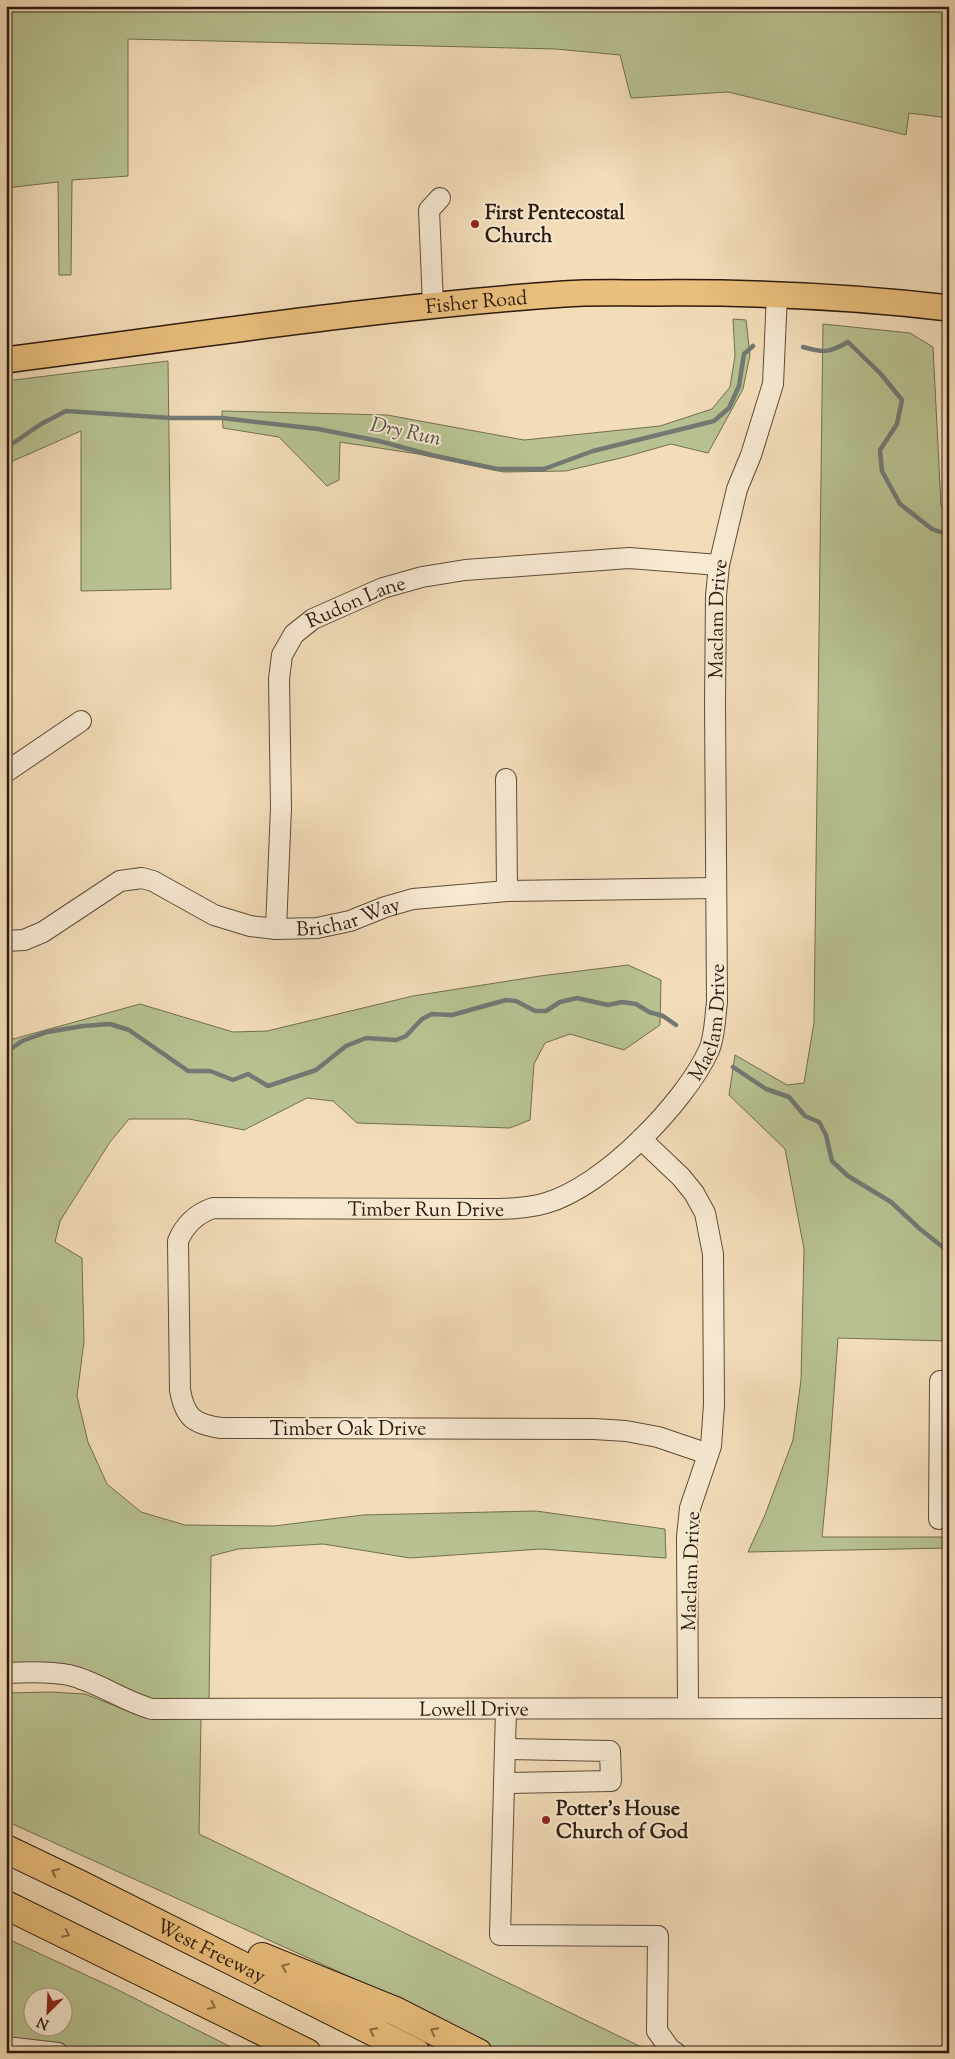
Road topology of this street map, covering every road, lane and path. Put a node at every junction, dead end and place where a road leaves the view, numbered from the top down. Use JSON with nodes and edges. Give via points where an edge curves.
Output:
{"nodes":[{"id":1,"x":440,"y":198,"type":"dead end"},
{"id":2,"x":777,"y":294,"type":"junction"},
{"id":3,"x":433,"y":305,"type":"junction"},
{"id":4,"x":949,"y":308,"type":"edge"},
{"id":5,"x":6,"y":360,"type":"edge"},
{"id":6,"x":719,"y":565,"type":"junction"},
{"id":7,"x":81,"y":721,"type":"dead end"},
{"id":8,"x":6,"y":772,"type":"edge"},
{"id":9,"x":506,"y":779,"type":"dead end"},
{"id":10,"x":716,"y":888,"type":"junction"},
{"id":11,"x":508,"y":891,"type":"junction"},
{"id":12,"x":276,"y":928,"type":"junction"},
{"id":13,"x":6,"y":941,"type":"edge"},
{"id":14,"x":642,"y":1139,"type":"junction"},
{"id":15,"x":192,"y":1220,"type":"joint"},
{"id":16,"x":945,"y":1381,"type":"edge"},
{"id":17,"x":708,"y":1454,"type":"junction"},
{"id":18,"x":939,"y":1519,"type":"dead end"},
{"id":19,"x":6,"y":1673,"type":"edge"},
{"id":20,"x":688,"y":1708,"type":"junction"},
{"id":21,"x":949,"y":1708,"type":"edge"},
{"id":22,"x":506,"y":1709,"type":"junction"},
{"id":23,"x":505,"y":1749,"type":"junction"},
{"id":24,"x":504,"y":1783,"type":"junction"},
{"id":25,"x":6,"y":1850,"type":"edge"},
{"id":26,"x":79,"y":1884,"type":"junction"},
{"id":27,"x":6,"y":1905,"type":"edge"},
{"id":28,"x":8,"y":2049,"type":"edge"},
{"id":29,"x":58,"y":2053,"type":"edge"},
{"id":30,"x":307,"y":2053,"type":"edge"},
{"id":31,"x":416,"y":2053,"type":"edge"},
{"id":32,"x":478,"y":2053,"type":"edge"},
{"id":33,"x":676,"y":2053,"type":"edge"}],
"edges":[{"from":1,"to":3,"type":"street","via":[[429,210]]},
{"from":2,"to":3,"type":"main road","name":"Fisher Road","via":[[567,294]]},
{"from":2,"to":4,"type":"main road","name":"Fisher Road"},
{"from":2,"to":6,"type":"street","name":"Maclam Drive","via":[[773,384],[752,455],[737,489]]},
{"from":3,"to":5,"type":"main road","name":"Fisher Road"},
{"from":6,"to":10,"type":"street","name":"Maclam Drive","via":[[714,702]]},
{"from":6,"to":12,"type":"street","name":"Rudon Lane","via":[[629,558],[465,570],[383,588],[313,619],[294,634],[282,655],[279,679],[281,808]]},
{"from":7,"to":8,"type":"street"},
{"from":9,"to":11,"type":"street"},
{"from":10,"to":11,"type":"street","name":"Brichar Way"},
{"from":10,"to":14,"type":"street","name":"Maclam Drive","via":[[717,1002],[709,1049],[685,1090]]},
{"from":11,"to":12,"type":"street","name":"Brichar Way","via":[[413,899],[350,922],[317,928]]},
{"from":12,"to":13,"type":"street","name":"Brichar Way","via":[[250,926],[214,915],[142,878],[120,881],[43,932],[24,940]]},
{"from":14,"to":15,"type":"street","name":"Timber Run Drive","via":[[604,1174],[546,1204],[482,1209],[212,1208]]},
{"from":14,"to":17,"type":"street","name":"Maclam Drive","via":[[694,1194],[705,1212],[711,1234],[714,1405]]},
{"from":15,"to":17,"type":"street","name":"Timber Oak Drive","via":[[178,1241],[180,1390],[183,1406],[199,1423],[222,1428],[594,1429],[658,1437]]},
{"from":16,"to":18,"type":"street"},
{"from":17,"to":20,"type":"street","name":"Maclam Drive","via":[[690,1508],[687,1537]]},
{"from":19,"to":22,"type":"street","name":"Lowell Drive","via":[[69,1675],[152,1709]]},
{"from":20,"to":21,"type":"street","name":"Lowell Drive"},
{"from":20,"to":22,"type":"street","name":"Lowell Drive"},
{"from":22,"to":23,"type":"street"},
{"from":23,"to":24,"type":"street"},
{"from":23,"to":24,"type":"street","via":[[610,1751],[611,1781]]},
{"from":24,"to":33,"type":"street","via":[[500,1935],[658,1936],[657,2031]]},
{"from":26,"to":25,"type":"highway","name":"West Freeway","one_way":true},
{"from":31,"to":26,"type":"highway","name":"West Freeway","one_way":true},
{"from":32,"to":26,"type":"highway","one_way":true,"via":[[395,2010]]},
{"from":27,"to":30,"type":"highway","one_way":true},
{"from":28,"to":29,"type":"street"}]}
